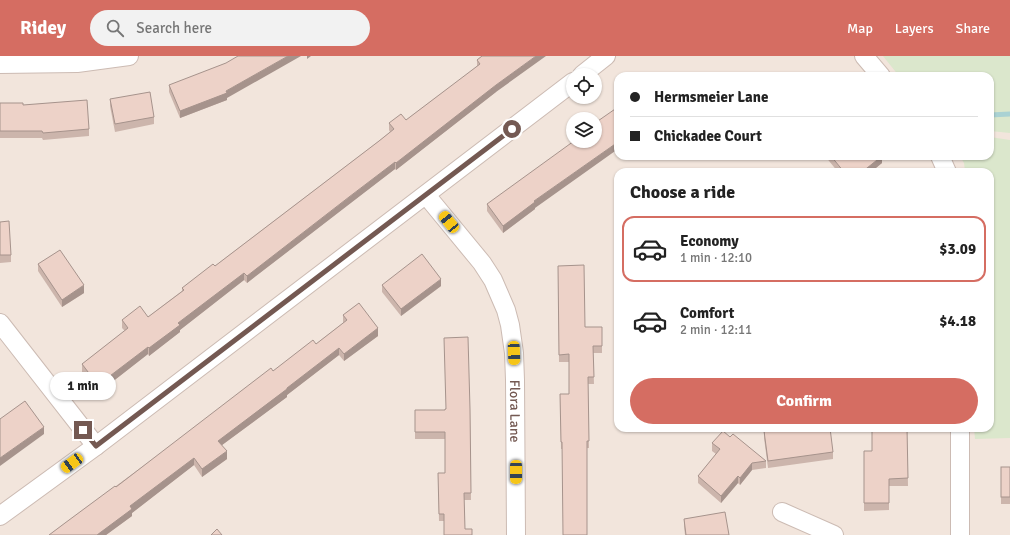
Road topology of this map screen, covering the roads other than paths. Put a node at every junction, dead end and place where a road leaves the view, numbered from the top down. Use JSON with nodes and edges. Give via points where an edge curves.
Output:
{"nodes":[{"id":1,"x":129,"y":56,"type":"edge"},
{"id":2,"x":606,"y":56,"type":"edge"},
{"id":3,"x":864,"y":56,"type":"edge"},
{"id":4,"x":0,"y":64,"type":"edge"},
{"id":5,"x":591,"y":68,"type":"edge"},
{"id":6,"x":878,"y":72,"type":"edge"},
{"id":7,"x":566,"y":87,"type":"edge"},
{"id":8,"x":426,"y":194,"type":"junction"},
{"id":9,"x":0,"y":323,"type":"edge"},
{"id":10,"x":960,"y":432,"type":"edge"},
{"id":11,"x":96,"y":446,"type":"junction"},
{"id":12,"x":782,"y":512,"type":"dead end"},
{"id":13,"x":0,"y":516,"type":"edge"},
{"id":14,"x":516,"y":535,"type":"edge"},
{"id":15,"x":834,"y":535,"type":"edge"},
{"id":16,"x":960,"y":535,"type":"edge"}],
"edges":[{"from":1,"to":4,"type":"street","via":[[77,63]]},
{"from":2,"to":5,"type":"street"},
{"from":3,"to":6,"type":"street"},
{"from":7,"to":8,"type":"street"},
{"from":8,"to":11,"type":"street"},
{"from":8,"to":14,"type":"street","name":"Flora Lane","via":[[493,280],[510,325],[515,380]]},
{"from":9,"to":11,"type":"street"},
{"from":10,"to":16,"type":"street"},
{"from":11,"to":13,"type":"street"},
{"from":12,"to":15,"type":"street"}]}
